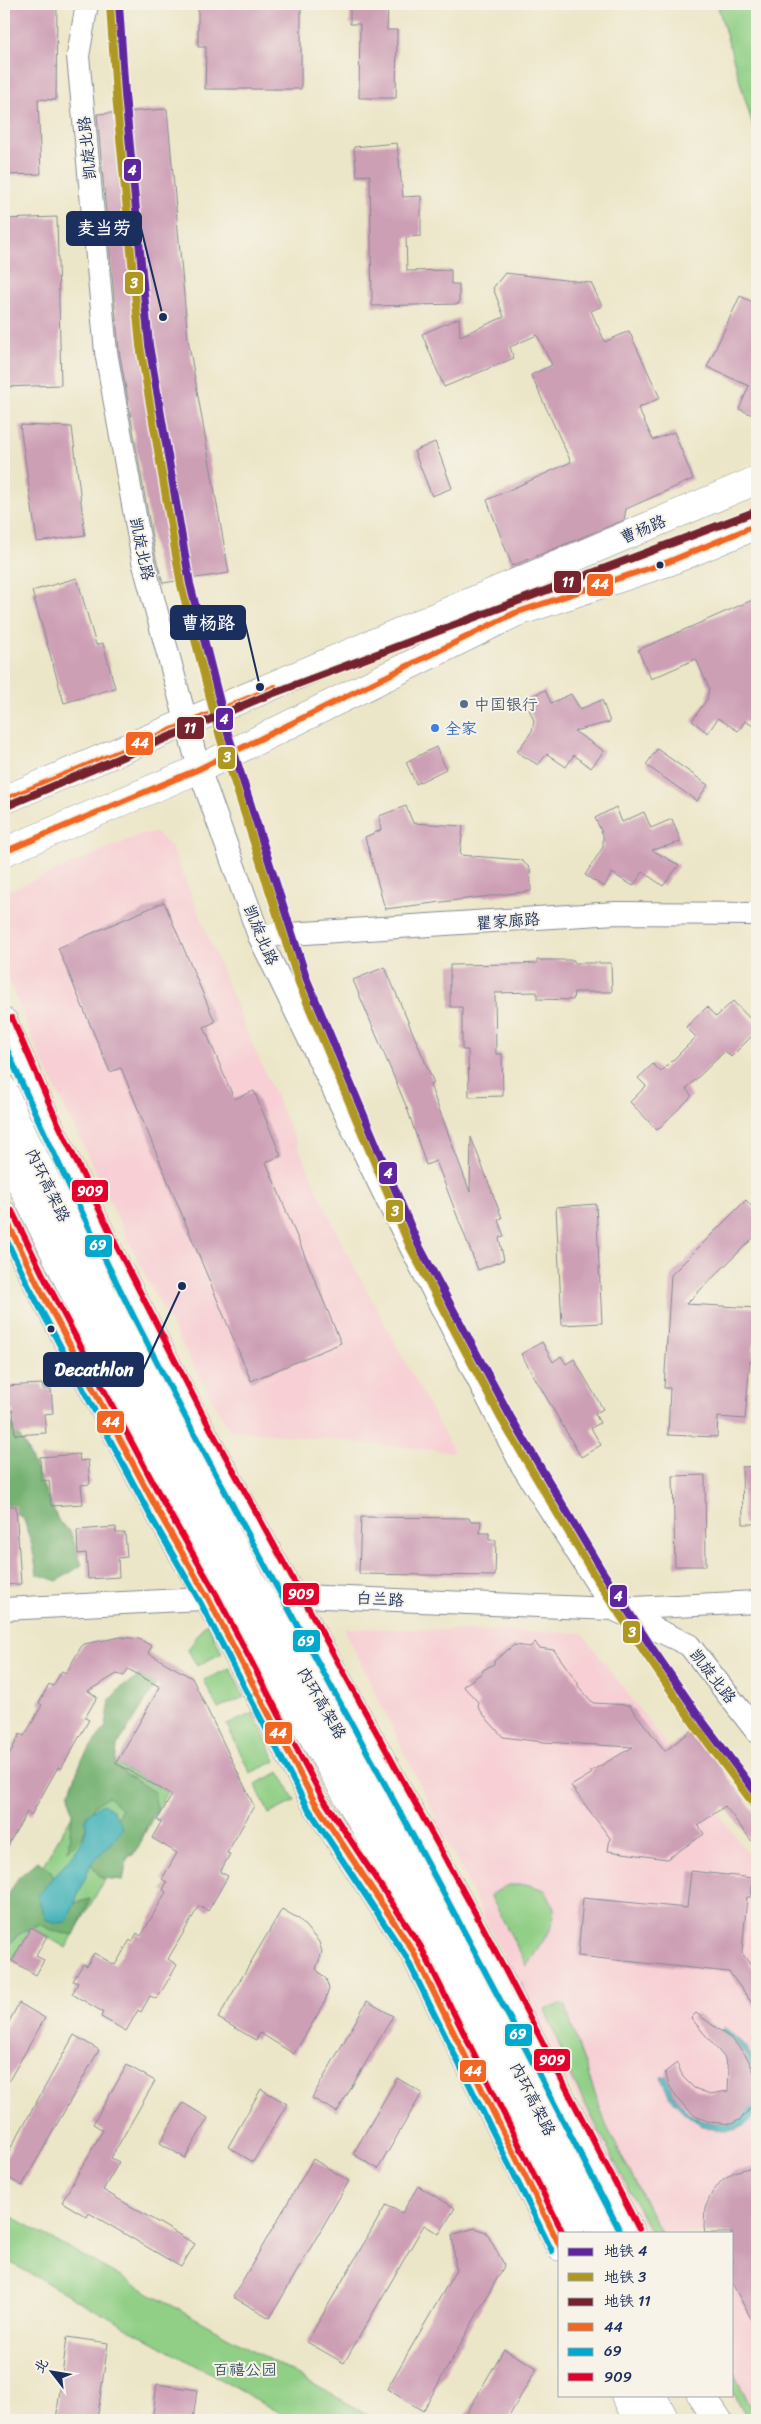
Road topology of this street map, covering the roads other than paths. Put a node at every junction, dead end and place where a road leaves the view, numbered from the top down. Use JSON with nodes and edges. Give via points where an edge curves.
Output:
{"nodes":[{"id":1,"x":88,"y":4,"type":"edge"},
{"id":2,"x":757,"y":480,"type":"edge"},
{"id":3,"x":757,"y":525,"type":"edge"},
{"id":4,"x":186,"y":724,"type":"junction"},
{"id":5,"x":199,"y":769,"type":"junction"},
{"id":6,"x":4,"y":800,"type":"edge"},
{"id":7,"x":4,"y":852,"type":"edge"},
{"id":8,"x":757,"y":914,"type":"edge"},
{"id":9,"x":259,"y":936,"type":"junction"},
{"id":10,"x":4,"y":1022,"type":"edge"},
{"id":11,"x":4,"y":1091,"type":"edge"},
{"id":12,"x":4,"y":1148,"type":"edge"},
{"id":13,"x":4,"y":1215,"type":"edge"},
{"id":14,"x":290,"y":1595,"type":"junction"},
{"id":15,"x":208,"y":1598,"type":"junction"},
{"id":16,"x":757,"y":1602,"type":"edge"},
{"id":17,"x":4,"y":1609,"type":"edge"},
{"id":18,"x":612,"y":1609,"type":"junction"},
{"id":19,"x":757,"y":1732,"type":"edge"},
{"id":20,"x":525,"y":2143,"type":"junction"},
{"id":21,"x":559,"y":2232,"type":"edge"},
{"id":22,"x":570,"y":2232,"type":"edge"},
{"id":23,"x":600,"y":2232,"type":"edge"},
{"id":24,"x":630,"y":2232,"type":"edge"},
{"id":25,"x":558,"y":2242,"type":"edge"},
{"id":26,"x":618,"y":2396,"type":"edge"},
{"id":27,"x":626,"y":2396,"type":"edge"},
{"id":28,"x":635,"y":2396,"type":"edge"},
{"id":29,"x":653,"y":2396,"type":"edge"},
{"id":30,"x":682,"y":2396,"type":"edge"},
{"id":31,"x":702,"y":2396,"type":"edge"},
{"id":32,"x":716,"y":2396,"type":"edge"},
{"id":33,"x":626,"y":2420,"type":"edge"},
{"id":34,"x":638,"y":2420,"type":"edge"},
{"id":35,"x":647,"y":2420,"type":"edge"},
{"id":36,"x":665,"y":2420,"type":"edge"},
{"id":37,"x":694,"y":2420,"type":"edge"},
{"id":38,"x":718,"y":2420,"type":"edge"},
{"id":39,"x":728,"y":2420,"type":"edge"}],
"edges":[{"from":1,"to":4,"type":"street","name":"凯旋北路","via":[[78,56],[106,352],[143,561]]},
{"from":2,"to":4,"type":"main road","name":"曹杨路"},
{"from":3,"to":5,"type":"main road","via":[[668,562],[515,613]]},
{"from":4,"to":5,"type":"street","name":"凯旋北路"},
{"from":4,"to":6,"type":"main road","name":"曹杨路"},
{"from":5,"to":7,"type":"main road"},
{"from":5,"to":9,"type":"street","name":"凯旋北路"},
{"from":8,"to":9,"type":"street","name":"瞿家廊路","via":[[615,913]]},
{"from":9,"to":18,"type":"street","name":"凯旋北路","via":[[388,1202],[521,1464]]},
{"from":10,"to":14,"type":"main road","via":[[110,1253]]},
{"from":11,"to":23,"type":"main road","name":"内环高架路","bridge":true,"via":[[131,1352],[248,1577],[404,1844]]},
{"from":12,"to":20,"type":"main road","name":"内环高架路","bridge":true,"via":[[121,1387],[221,1577],[382,1856]]},
{"from":13,"to":15,"type":"main road","via":[[37,1283]]},
{"from":14,"to":15,"type":"street","name":"白兰路"},
{"from":14,"to":18,"type":"street","name":"白兰路"},
{"from":14,"to":24,"type":"main road","via":[[477,1935]]},
{"from":15,"to":17,"type":"street","name":"白兰路"},
{"from":15,"to":25,"type":"main road","via":[[314,1801],[413,1951]]},
{"from":16,"to":18,"type":"street","name":"白兰路"},
{"from":18,"to":19,"type":"street","name":"凯旋北路","via":[[689,1645]]},
{"from":20,"to":21,"type":"main road","bridge":true},
{"from":20,"to":22,"type":"main road","name":"内环高架路","bridge":true},
{"from":26,"to":33,"type":"main road"},
{"from":27,"to":34,"type":"main road"},
{"from":28,"to":35,"type":"main road"},
{"from":29,"to":36,"type":"main road"},
{"from":30,"to":37,"type":"main road"},
{"from":31,"to":38,"type":"main road"},
{"from":32,"to":39,"type":"main road"}]}
